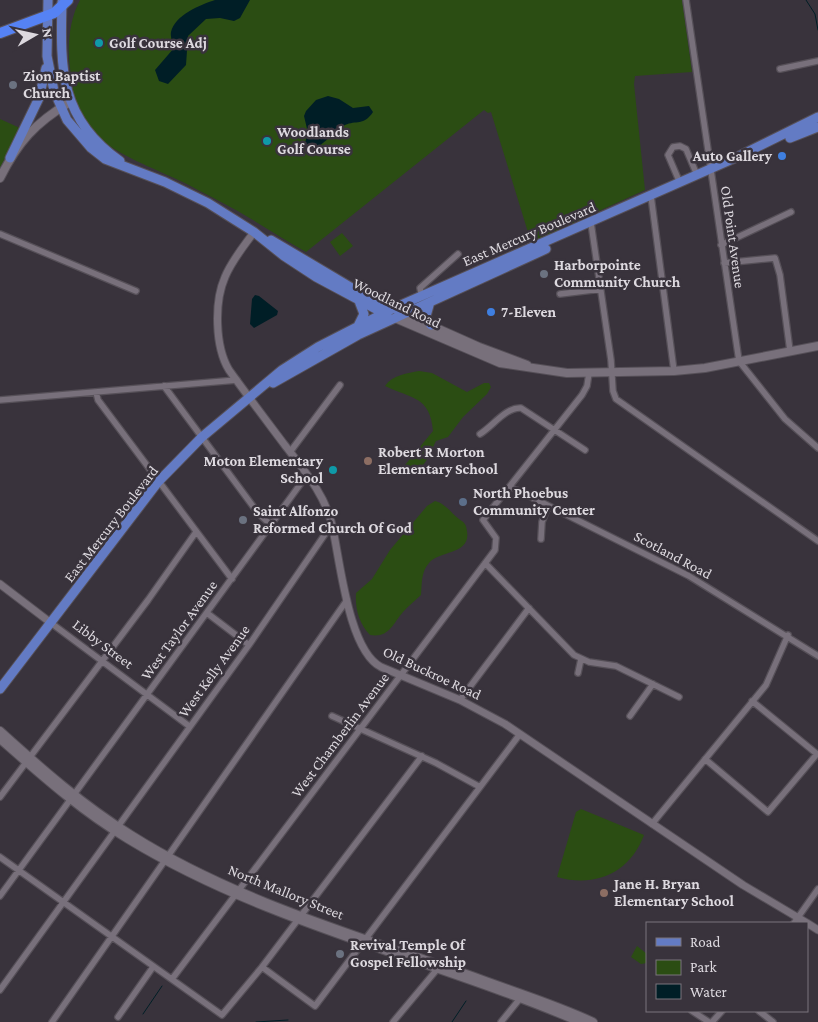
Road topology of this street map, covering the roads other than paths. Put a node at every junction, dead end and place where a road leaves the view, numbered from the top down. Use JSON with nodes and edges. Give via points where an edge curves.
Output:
{"nodes":[{"id":1,"x":48,"y":0,"type":"edge"},
{"id":2,"x":686,"y":0,"type":"edge"},
{"id":3,"x":64,"y":3,"type":"edge"},
{"id":4,"x":48,"y":16,"type":"junction"},
{"id":5,"x":0,"y":33,"type":"edge"},
{"id":6,"x":48,"y":60,"type":"junction"},
{"id":7,"x":818,"y":61,"type":"edge"},
{"id":8,"x":780,"y":69,"type":"dead end"},
{"id":9,"x":70,"y":102,"type":"junction"},
{"id":10,"x":60,"y":108,"type":"junction"},
{"id":11,"x":818,"y":117,"type":"edge"},
{"id":12,"x":818,"y":127,"type":"edge"},
{"id":13,"x":10,"y":158,"type":"junction"},
{"id":14,"x":133,"y":170,"type":"junction"},
{"id":15,"x":711,"y":171,"type":"junction"},
{"id":16,"x":697,"y":175,"type":"junction"},
{"id":17,"x":0,"y":178,"type":"edge"},
{"id":18,"x":680,"y":183,"type":"junction"},
{"id":19,"x":652,"y":198,"type":"junction"},
{"id":20,"x":791,"y":212,"type":"dead end"},
{"id":21,"x":592,"y":225,"type":"junction"},
{"id":22,"x":254,"y":232,"type":"junction"},
{"id":23,"x":0,"y":234,"type":"edge"},
{"id":24,"x":721,"y":245,"type":"junction"},
{"id":25,"x":458,"y":254,"type":"dead end"},
{"id":26,"x":724,"y":263,"type":"junction"},
{"id":27,"x":601,"y":289,"type":"junction"},
{"id":28,"x":136,"y":291,"type":"dead end"},
{"id":29,"x":560,"y":294,"type":"dead end"},
{"id":30,"x":422,"y":297,"type":"junction"},
{"id":31,"x":359,"y":301,"type":"junction"},
{"id":32,"x":430,"y":302,"type":"junction"},
{"id":33,"x":394,"y":308,"type":"junction"},
{"id":34,"x":384,"y":313,"type":"junction"},
{"id":35,"x":405,"y":314,"type":"junction"},
{"id":36,"x":394,"y":318,"type":"junction"},
{"id":37,"x":431,"y":325,"type":"junction"},
{"id":38,"x":358,"y":326,"type":"junction"},
{"id":39,"x":818,"y":346,"type":"edge"},
{"id":40,"x":477,"y":351,"type":"junction"},
{"id":41,"x":790,"y":352,"type":"junction"},
{"id":42,"x":739,"y":362,"type":"junction"},
{"id":43,"x":674,"y":371,"type":"junction"},
{"id":44,"x":589,"y":373,"type":"junction"},
{"id":45,"x":612,"y":373,"type":"junction"},
{"id":46,"x":237,"y":380,"type":"junction"},
{"id":47,"x":164,"y":386,"type":"junction"},
{"id":48,"x":340,"y":386,"type":"dead end"},
{"id":49,"x":259,"y":390,"type":"junction"},
{"id":50,"x":96,"y":392,"type":"junction"},
{"id":51,"x":249,"y":398,"type":"junction"},
{"id":52,"x":0,"y":400,"type":"edge"},
{"id":53,"x":555,"y":429,"type":"junction"},
{"id":54,"x":480,"y":434,"type":"dead end"},
{"id":55,"x":202,"y":437,"type":"junction"},
{"id":56,"x":818,"y":448,"type":"edge"},
{"id":57,"x":585,"y":450,"type":"dead end"},
{"id":58,"x":290,"y":452,"type":"junction"},
{"id":59,"x":307,"y":475,"type":"junction"},
{"id":60,"x":158,"y":482,"type":"junction"},
{"id":61,"x":511,"y":486,"type":"junction"},
{"id":62,"x":548,"y":506,"type":"junction"},
{"id":63,"x":332,"y":524,"type":"junction"},
{"id":64,"x":272,"y":526,"type":"junction"},
{"id":65,"x":196,"y":532,"type":"junction"},
{"id":66,"x":541,"y":539,"type":"dead end"},
{"id":67,"x":818,"y":541,"type":"edge"},
{"id":68,"x":485,"y":563,"type":"junction"},
{"id":69,"x":232,"y":579,"type":"junction"},
{"id":70,"x":0,"y":584,"type":"edge"},
{"id":71,"x":347,"y":600,"type":"junction"},
{"id":72,"x":529,"y":608,"type":"junction"},
{"id":73,"x":207,"y":613,"type":"junction"},
{"id":74,"x":51,"y":623,"type":"junction"},
{"id":75,"x":788,"y":636,"type":"junction"},
{"id":76,"x":248,"y":645,"type":"junction"},
{"id":77,"x":818,"y":656,"type":"edge"},
{"id":78,"x":581,"y":659,"type":"junction"},
{"id":79,"x":102,"y":662,"type":"junction"},
{"id":80,"x":578,"y":673,"type":"dead end"},
{"id":81,"x":401,"y":676,"type":"junction"},
{"id":82,"x":653,"y":684,"type":"junction"},
{"id":83,"x":0,"y":689,"type":"edge"},
{"id":84,"x":147,"y":695,"type":"junction"},
{"id":85,"x":679,"y":698,"type":"dead end"},
{"id":86,"x":460,"y":700,"type":"junction"},
{"id":87,"x":752,"y":701,"type":"junction"},
{"id":88,"x":332,"y":716,"type":"dead end"},
{"id":89,"x":630,"y":716,"type":"dead end"},
{"id":90,"x":189,"y":726,"type":"junction"},
{"id":91,"x":361,"y":729,"type":"junction"},
{"id":92,"x":0,"y":731,"type":"edge"},
{"id":93,"x":520,"y":734,"type":"junction"},
{"id":94,"x":0,"y":739,"type":"edge"},
{"id":95,"x":422,"y":756,"type":"junction"},
{"id":96,"x":705,"y":759,"type":"junction"},
{"id":97,"x":28,"y":760,"type":"junction"},
{"id":98,"x":480,"y":787,"type":"junction"},
{"id":99,"x":0,"y":796,"type":"edge"},
{"id":100,"x":72,"y":798,"type":"junction"},
{"id":101,"x":652,"y":824,"type":"junction"},
{"id":102,"x":116,"y":829,"type":"junction"},
{"id":103,"x":0,"y":856,"type":"edge"},
{"id":104,"x":166,"y":857,"type":"junction"},
{"id":105,"x":19,"y":871,"type":"junction"},
{"id":106,"x":818,"y":889,"type":"edge"},
{"id":107,"x":237,"y":892,"type":"junction"},
{"id":108,"x":0,"y":896,"type":"edge"},
{"id":109,"x":64,"y":903,"type":"junction"},
{"id":110,"x":299,"y":918,"type":"junction"},
{"id":111,"x":796,"y":921,"type":"edge"},
{"id":112,"x":112,"y":937,"type":"junction"},
{"id":113,"x":365,"y":941,"type":"junction"},
{"id":114,"x":153,"y":967,"type":"junction"},
{"id":115,"x":262,"y":967,"type":"junction"},
{"id":116,"x":438,"y":967,"type":"junction"},
{"id":117,"x":172,"y":979,"type":"junction"},
{"id":118,"x":0,"y":990,"type":"edge"},
{"id":119,"x":521,"y":996,"type":"junction"},
{"id":120,"x":694,"y":1012,"type":"edge"},
{"id":121,"x":721,"y":1012,"type":"edge"},
{"id":122,"x":759,"y":1012,"type":"edge"},
{"id":123,"x":118,"y":1017,"type":"dead end"},
{"id":124,"x":586,"y":1021,"type":"edge"},
{"id":125,"x":52,"y":1022,"type":"edge"},
{"id":126,"x":393,"y":1022,"type":"edge"},
{"id":127,"x":501,"y":1022,"type":"edge"},
{"id":128,"x":711,"y":1022,"type":"edge"},
{"id":129,"x":773,"y":1022,"type":"edge"}],
"edges":[{"from":1,"to":4,"type":"main road"},
{"from":2,"to":15,"type":"street","name":"Old Point Avenue"},
{"from":3,"to":4,"type":"highway"},
{"from":3,"to":9,"type":"main road","name":"Woodland Road","via":[[62,68]]},
{"from":4,"to":5,"type":"highway"},
{"from":4,"to":6,"type":"main road"},
{"from":6,"to":10,"type":"main road","name":"Woodland Road"},
{"from":6,"to":13,"type":"main road","via":[[39,98]]},
{"from":7,"to":8,"type":"street"},
{"from":9,"to":10,"type":"main road"},
{"from":9,"to":14,"type":"main road","name":"Woodland Road","via":[[80,122],[96,142]]},
{"from":10,"to":13,"type":"main road","via":[[31,129]]},
{"from":10,"to":14,"type":"main road","name":"Woodland Road","via":[[76,133],[97,153]]},
{"from":11,"to":15,"type":"main road","name":"East Mercury Boulevard"},
{"from":12,"to":15,"type":"main road","name":"East Mercury Boulevard"},
{"from":13,"to":17,"type":"main road"},
{"from":14,"to":22,"type":"main road","name":"Woodland Road","via":[[208,203]]},
{"from":15,"to":16,"type":"main road","name":"East Mercury Boulevard"},
{"from":15,"to":19,"type":"main road","name":"East Mercury Boulevard"},
{"from":15,"to":24,"type":"street","name":"Old Point Avenue"},
{"from":16,"to":18,"type":"main road","name":"East Mercury Boulevard"},
{"from":16,"to":18,"type":"street","via":[[686,150],[680,146],[673,147],[668,154]]},
{"from":18,"to":19,"type":"main road","name":"East Mercury Boulevard"},
{"from":19,"to":21,"type":"main road","name":"East Mercury Boulevard"},
{"from":19,"to":43,"type":"street"},
{"from":20,"to":24,"type":"street"},
{"from":21,"to":27,"type":"street"},
{"from":21,"to":30,"type":"main road","name":"East Mercury Boulevard"},
{"from":21,"to":32,"type":"main road","name":"East Mercury Boulevard"},
{"from":22,"to":31,"type":"main road","name":"Woodland Road","via":[[284,256]]},
{"from":22,"to":33,"type":"main road","name":"Woodland Road"},
{"from":22,"to":46,"type":"street","name":"Old Buckroe Road","via":[[232,264],[222,290],[218,342],[223,360]]},
{"from":23,"to":28,"type":"street"},
{"from":24,"to":26,"type":"street","name":"Old Point Avenue"},
{"from":25,"to":30,"type":"street","via":[[420,288]]},
{"from":26,"to":41,"type":"street","via":[[771,257],[777,261]]},
{"from":26,"to":42,"type":"street","name":"Old Point Avenue"},
{"from":27,"to":29,"type":"street"},
{"from":27,"to":45,"type":"street"},
{"from":30,"to":33,"type":"main road","name":"East Mercury Boulevard"},
{"from":31,"to":34,"type":"main road","name":"Woodland Road"},
{"from":31,"to":38,"type":"main road","via":[[364,314]]},
{"from":32,"to":35,"type":"main road","name":"East Mercury Boulevard"},
{"from":32,"to":37,"type":"main road","via":[[426,316]]},
{"from":33,"to":34,"type":"main road","name":"East Mercury Boulevard"},
{"from":33,"to":35,"type":"main road","name":"Woodland Road"},
{"from":34,"to":36,"type":"main road","name":"Woodland Road"},
{"from":34,"to":38,"type":"main road","name":"East Mercury Boulevard"},
{"from":35,"to":36,"type":"main road","name":"East Mercury Boulevard"},
{"from":35,"to":37,"type":"main road","name":"Woodland Road"},
{"from":36,"to":40,"type":"main road","name":"Woodland Road"},
{"from":36,"to":49,"type":"main road","name":"East Mercury Boulevard"},
{"from":37,"to":40,"type":"main road","name":"Woodland Road"},
{"from":38,"to":49,"type":"main road","name":"East Mercury Boulevard","via":[[296,360]]},
{"from":39,"to":41,"type":"main road","name":"Woodland Road"},
{"from":40,"to":44,"type":"main road","name":"Woodland Road","via":[[510,366]]},
{"from":41,"to":42,"type":"main road","name":"Woodland Road"},
{"from":42,"to":43,"type":"main road","name":"Woodland Road"},
{"from":42,"to":56,"type":"street","via":[[785,419]]},
{"from":43,"to":45,"type":"main road","name":"Woodland Road"},
{"from":44,"to":45,"type":"main road","name":"Woodland Road"},
{"from":44,"to":53,"type":"street","name":"West Chamberlin Avenue","via":[[586,390]]},
{"from":45,"to":67,"type":"street","via":[[614,394],[623,405]]},
{"from":46,"to":47,"type":"street"},
{"from":46,"to":51,"type":"street","name":"Old Buckroe Road"},
{"from":47,"to":50,"type":"street"},
{"from":47,"to":55,"type":"street"},
{"from":48,"to":58,"type":"street"},
{"from":49,"to":51,"type":"main road","name":"East Mercury Boulevard"},
{"from":50,"to":52,"type":"street"},
{"from":50,"to":60,"type":"street","via":[[98,400]]},
{"from":51,"to":55,"type":"main road","name":"East Mercury Boulevard"},
{"from":51,"to":58,"type":"street","name":"Old Buckroe Road"},
{"from":53,"to":54,"type":"street","via":[[516,407]]},
{"from":53,"to":57,"type":"street"},
{"from":53,"to":61,"type":"street","name":"West Chamberlin Avenue"},
{"from":55,"to":60,"type":"main road","name":"East Mercury Boulevard"},
{"from":55,"to":64,"type":"street","via":[[258,513]]},
{"from":58,"to":59,"type":"street","name":"Old Buckroe Road"},
{"from":59,"to":63,"type":"street","name":"Old Buckroe Road","via":[[323,499]]},
{"from":59,"to":64,"type":"street","name":"West Taylor Avenue"},
{"from":60,"to":65,"type":"street"},
{"from":60,"to":74,"type":"main road","name":"East Mercury Boulevard"},
{"from":61,"to":62,"type":"street","name":"Scotland Road"},
{"from":61,"to":68,"type":"street","name":"West Chamberlin Avenue","via":[[483,520],[495,534],[497,542]]},
{"from":62,"to":66,"type":"street","via":[[542,522]]},
{"from":62,"to":75,"type":"street","name":"Scotland Road","via":[[690,576]]},
{"from":63,"to":71,"type":"street","name":"Old Buckroe Road"},
{"from":63,"to":76,"type":"street","name":"West Kelly Avenue"},
{"from":64,"to":69,"type":"street","name":"West Taylor Avenue"},
{"from":65,"to":69,"type":"street"},
{"from":65,"to":79,"type":"street"},
{"from":68,"to":72,"type":"street"},
{"from":68,"to":81,"type":"street","name":"West Chamberlin Avenue"},
{"from":69,"to":73,"type":"street","name":"West Taylor Avenue"},
{"from":70,"to":74,"type":"street","name":"Libby Street"},
{"from":71,"to":81,"type":"street","name":"Old Buckroe Road","via":[[367,655],[376,664]]},
{"from":71,"to":104,"type":"street"},
{"from":72,"to":78,"type":"street"},
{"from":72,"to":86,"type":"street"},
{"from":73,"to":76,"type":"street"},
{"from":73,"to":84,"type":"street","name":"West Taylor Avenue"},
{"from":74,"to":79,"type":"street","name":"Libby Street"},
{"from":74,"to":83,"type":"main road","name":"East Mercury Boulevard"},
{"from":75,"to":77,"type":"street","name":"Scotland Road"},
{"from":75,"to":87,"type":"street","via":[[769,679]]},
{"from":76,"to":90,"type":"street","name":"West Kelly Avenue"},
{"from":78,"to":80,"type":"street"},
{"from":78,"to":82,"type":"street","via":[[616,666]]},
{"from":79,"to":84,"type":"street","name":"Libby Street"},
{"from":79,"to":97,"type":"street"},
{"from":81,"to":86,"type":"street","name":"Old Buckroe Road"},
{"from":81,"to":91,"type":"street","name":"West Chamberlin Avenue"},
{"from":82,"to":85,"type":"street"},
{"from":82,"to":89,"type":"street"},
{"from":84,"to":90,"type":"street","name":"Libby Street"},
{"from":84,"to":100,"type":"street","name":"West Taylor Avenue"},
{"from":86,"to":93,"type":"street","name":"Old Buckroe Road"},
{"from":87,"to":96,"type":"street"},
{"from":87,"to":96,"type":"street","via":[[817,754],[768,812]]},
{"from":88,"to":91,"type":"street"},
{"from":90,"to":102,"type":"street","name":"West Kelly Avenue"},
{"from":91,"to":95,"type":"street"},
{"from":91,"to":107,"type":"street","name":"West Chamberlin Avenue"},
{"from":92,"to":97,"type":"main road","name":"North Mallory Street"},
{"from":93,"to":98,"type":"street"},
{"from":93,"to":101,"type":"street","name":"Old Buckroe Road"},
{"from":94,"to":97,"type":"main road","name":"North Mallory Street"},
{"from":95,"to":98,"type":"street"},
{"from":95,"to":110,"type":"street"},
{"from":96,"to":101,"type":"street"},
{"from":97,"to":99,"type":"street"},
{"from":97,"to":100,"type":"main road","name":"North Mallory Street"},
{"from":98,"to":113,"type":"street"},
{"from":100,"to":102,"type":"main road","name":"North Mallory Street"},
{"from":100,"to":105,"type":"street","name":"West Taylor Avenue"},
{"from":101,"to":111,"type":"street","name":"Old Buckroe Road"},
{"from":102,"to":104,"type":"main road","name":"North Mallory Street"},
{"from":102,"to":109,"type":"street","name":"West Kelly Avenue"},
{"from":103,"to":105,"type":"street"},
{"from":104,"to":107,"type":"main road","name":"North Mallory Street"},
{"from":104,"to":112,"type":"street"},
{"from":105,"to":108,"type":"street","name":"West Taylor Avenue"},
{"from":105,"to":109,"type":"street"},
{"from":106,"to":111,"type":"street"},
{"from":107,"to":110,"type":"main road","name":"North Mallory Street"},
{"from":107,"to":117,"type":"street","name":"West Chamberlin Avenue"},
{"from":109,"to":112,"type":"street"},
{"from":109,"to":118,"type":"street","name":"West Kelly Avenue"},
{"from":110,"to":113,"type":"main road","name":"North Mallory Street"},
{"from":110,"to":115,"type":"street"},
{"from":112,"to":114,"type":"street"},
{"from":112,"to":125,"type":"street"},
{"from":113,"to":115,"type":"street","via":[[315,1006]]},
{"from":113,"to":116,"type":"main road","name":"North Mallory Street"},
{"from":114,"to":117,"type":"street"},
{"from":114,"to":123,"type":"street"},
{"from":115,"to":117,"type":"street","via":[[222,1015]]},
{"from":116,"to":119,"type":"main road","name":"North Mallory Street"},
{"from":116,"to":126,"type":"street"},
{"from":119,"to":124,"type":"main road","name":"North Mallory Street"},
{"from":119,"to":127,"type":"street"},
{"from":120,"to":128,"type":"street"},
{"from":121,"to":128,"type":"street"},
{"from":122,"to":129,"type":"street"}]}
